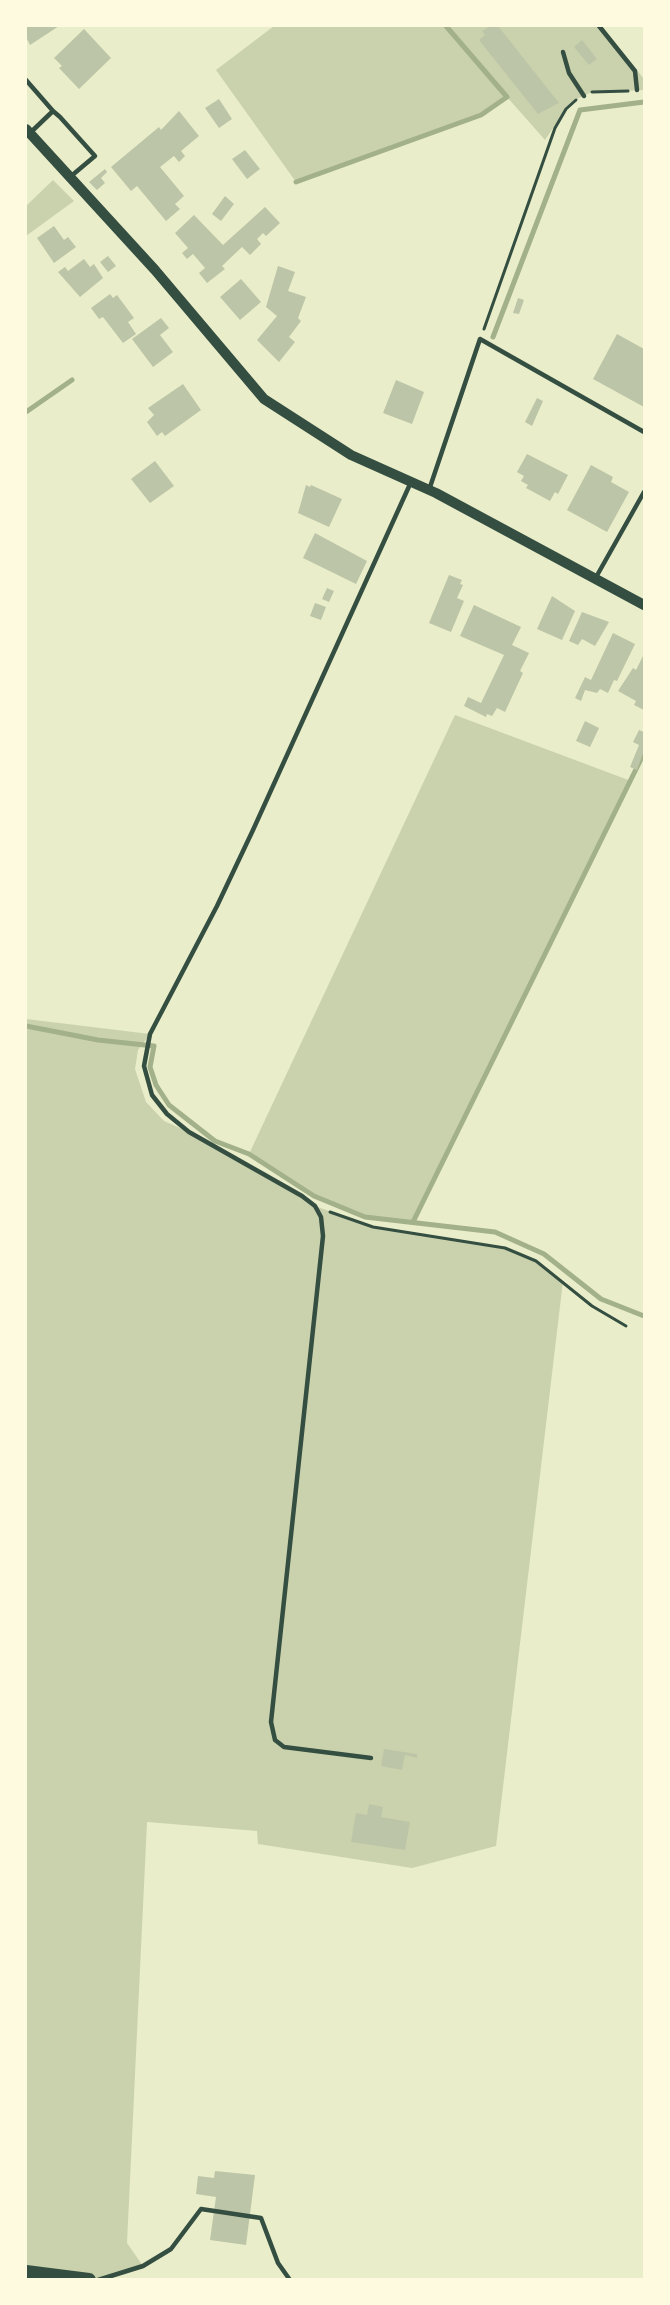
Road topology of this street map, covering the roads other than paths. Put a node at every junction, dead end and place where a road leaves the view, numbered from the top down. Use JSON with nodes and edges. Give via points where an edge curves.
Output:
{"nodes":[{"id":1,"x":599,"y":26,"type":"edge"},
{"id":2,"x":563,"y":52,"type":"dead end"},
{"id":3,"x":26,"y":80,"type":"edge"},
{"id":4,"x":637,"y":90,"type":"road end"},
{"id":5,"x":584,"y":96,"type":"road end"},
{"id":6,"x":53,"y":111,"type":"junction"},
{"id":7,"x":28,"y":131,"type":"edge"},
{"id":8,"x":69,"y":178,"type":"junction"},
{"id":9,"x":645,"y":432,"type":"edge"},
{"id":10,"x":411,"y":482,"type":"junction"},
{"id":11,"x":429,"y":490,"type":"junction"},
{"id":12,"x":645,"y":492,"type":"edge"},
{"id":13,"x":595,"y":579,"type":"junction"},
{"id":14,"x":645,"y":605,"type":"edge"},
{"id":15,"x":371,"y":1758,"type":"dead end"},
{"id":16,"x":26,"y":2272,"type":"edge"},
{"id":17,"x":89,"y":2280,"type":"edge"},
{"id":18,"x":98,"y":2280,"type":"edge"},
{"id":19,"x":290,"y":2280,"type":"edge"}],
"edges":[{"from":1,"to":4,"type":"lane","via":[[635,71]]},
{"from":2,"to":5,"type":"lane","via":[[569,74]]},
{"from":3,"to":6,"type":"lane"},
{"from":6,"to":7,"type":"lane"},
{"from":6,"to":8,"type":"lane","via":[[95,156]]},
{"from":7,"to":8,"type":"street"},
{"from":8,"to":10,"type":"street","via":[[155,270],[264,399],[351,455]]},
{"from":9,"to":11,"type":"lane","via":[[480,339]]},
{"from":10,"to":11,"type":"street"},
{"from":10,"to":15,"type":"lane","via":[[235,868],[150,1034],[144,1055],[146,1080],[167,1114],[189,1132],[315,1206],[321,1217],[323,1236],[271,1722],[275,1740],[284,1746]]},
{"from":11,"to":13,"type":"street"},
{"from":12,"to":13,"type":"lane"},
{"from":13,"to":14,"type":"street"},
{"from":16,"to":17,"type":"main road"},
{"from":18,"to":19,"type":"lane","via":[[143,2266],[171,2249],[201,2209],[261,2218],[278,2263]]}]}
